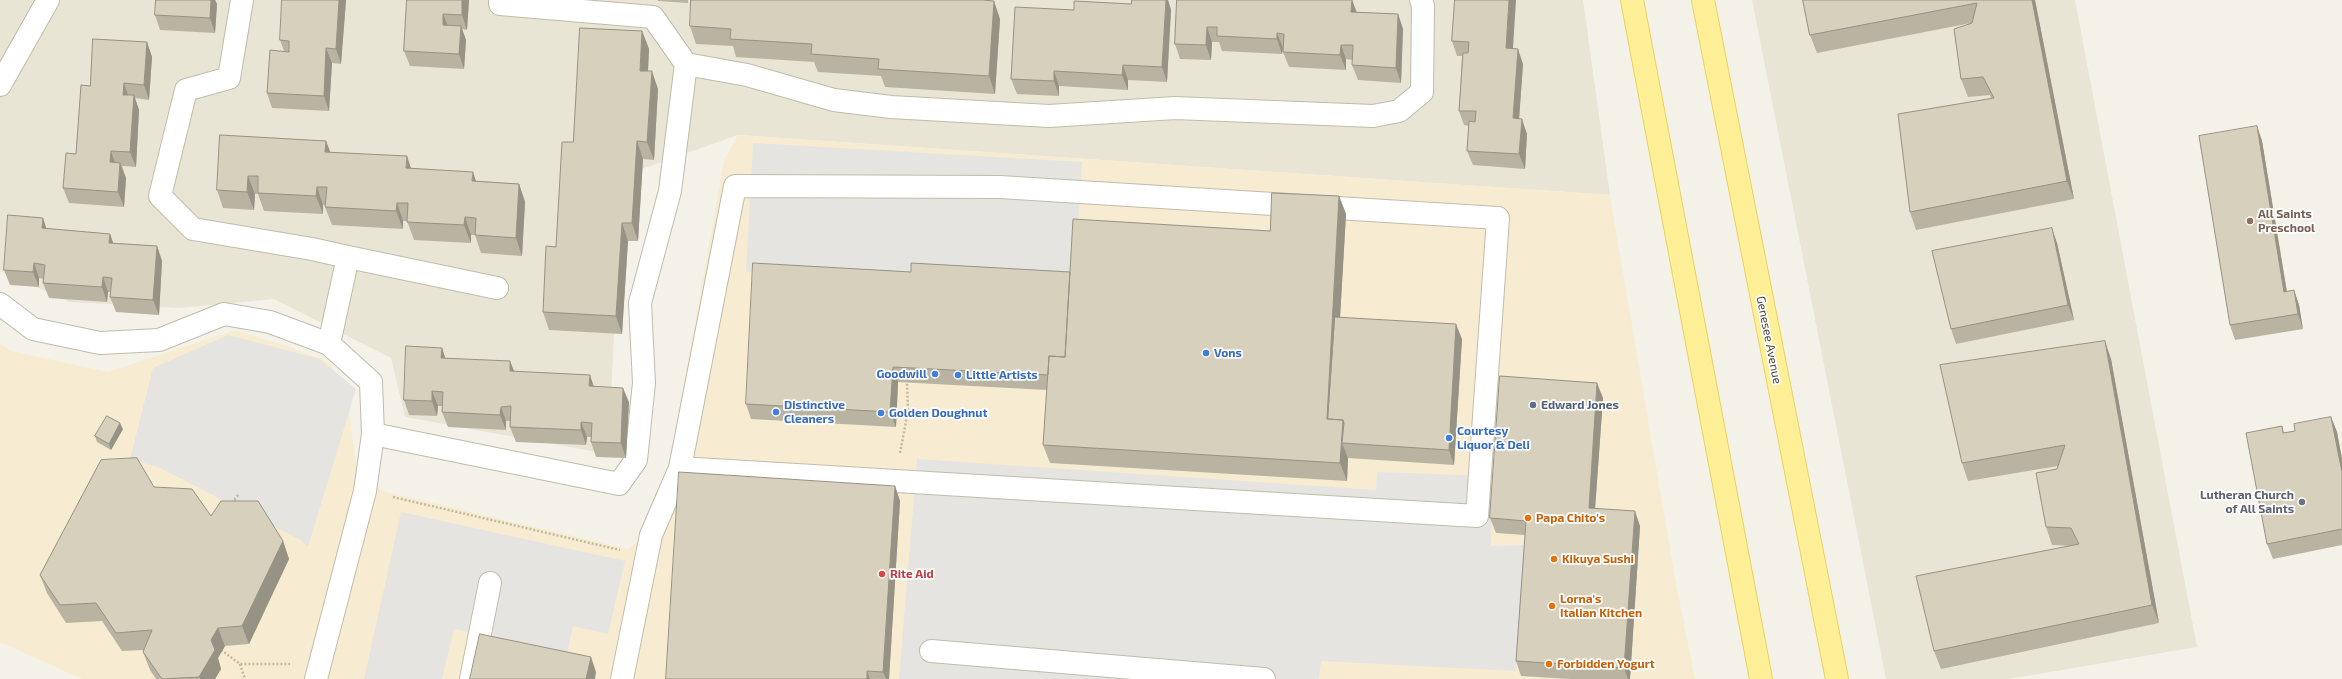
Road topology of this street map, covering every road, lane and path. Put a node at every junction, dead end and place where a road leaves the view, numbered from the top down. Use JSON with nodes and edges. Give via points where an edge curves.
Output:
{"nodes":[{"id":1,"x":48,"y":0,"type":"edge"},
{"id":2,"x":242,"y":0,"type":"edge"},
{"id":3,"x":500,"y":0,"type":"edge"},
{"id":4,"x":1421,"y":0,"type":"edge"},
{"id":5,"x":1632,"y":0,"type":"edge"},
{"id":6,"x":1703,"y":0,"type":"edge"},
{"id":7,"x":686,"y":64,"type":"junction"},
{"id":8,"x":0,"y":85,"type":"edge"},
{"id":9,"x":348,"y":257,"type":"junction"},
{"id":10,"x":496,"y":288,"type":"dead end"},
{"id":11,"x":0,"y":304,"type":"edge"},
{"id":12,"x":329,"y":344,"type":"junction"},
{"id":13,"x":907,"y":382,"type":"edge"},
{"id":14,"x":373,"y":434,"type":"junction"},
{"id":15,"x":680,"y":468,"type":"junction"},
{"id":16,"x":897,"y":481,"type":"junction"},
{"id":17,"x":365,"y":491,"type":"junction"},
{"id":18,"x":238,"y":495,"type":"dead end"},
{"id":19,"x":230,"y":506,"type":"edge"},
{"id":20,"x":647,"y":556,"type":"junction"},
{"id":21,"x":490,"y":583,"type":"dead end"},
{"id":22,"x":221,"y":650,"type":"edge"},
{"id":23,"x":931,"y":652,"type":"dead end"},
{"id":24,"x":240,"y":664,"type":"junction"},
{"id":25,"x":318,"y":672,"type":"edge"},
{"id":26,"x":245,"y":679,"type":"edge"},
{"id":27,"x":471,"y":679,"type":"edge"},
{"id":28,"x":622,"y":679,"type":"edge"},
{"id":29,"x":1264,"y":679,"type":"edge"},
{"id":30,"x":1761,"y":679,"type":"edge"},
{"id":31,"x":1837,"y":679,"type":"edge"}],
"edges":[{"from":1,"to":8,"type":"street"},
{"from":2,"to":9,"type":"street","via":[[229,78],[186,90],[160,196],[193,229]]},
{"from":3,"to":7,"type":"street","via":[[500,4],[653,17]]},
{"from":4,"to":7,"type":"street","via":[[1422,92],[1400,111],[1373,116],[1175,108],[1049,116],[891,107],[834,100],[747,76]]},
{"from":5,"to":30,"type":"main road"},
{"from":6,"to":31,"type":"main road","name":"Genesee Avenue"},
{"from":7,"to":14,"type":"street","via":[[670,191],[640,302],[644,383],[636,460],[619,484]]},
{"from":9,"to":10,"type":"street"},
{"from":9,"to":12,"type":"street"},
{"from":11,"to":12,"type":"street","via":[[33,329],[100,343],[159,340],[224,314],[270,322]]},
{"from":12,"to":14,"type":"street","via":[[372,382]]},
{"from":13,"to":16,"type":"path","via":[[908,411]]},
{"from":14,"to":17,"type":"street"},
{"from":15,"to":16,"type":"street"},
{"from":15,"to":16,"type":"street","via":[[735,186],[1000,187],[1498,218],[1477,516]]},
{"from":15,"to":20,"type":"street","via":[[651,535]]},
{"from":17,"to":20,"type":"path"},
{"from":17,"to":25,"type":"street"},
{"from":18,"to":19,"type":"path"},
{"from":20,"to":28,"type":"street"},
{"from":21,"to":27,"type":"street"},
{"from":22,"to":24,"type":"path"},
{"from":23,"to":29,"type":"street"},
{"from":24,"to":25,"type":"path"},
{"from":24,"to":26,"type":"path"}]}
